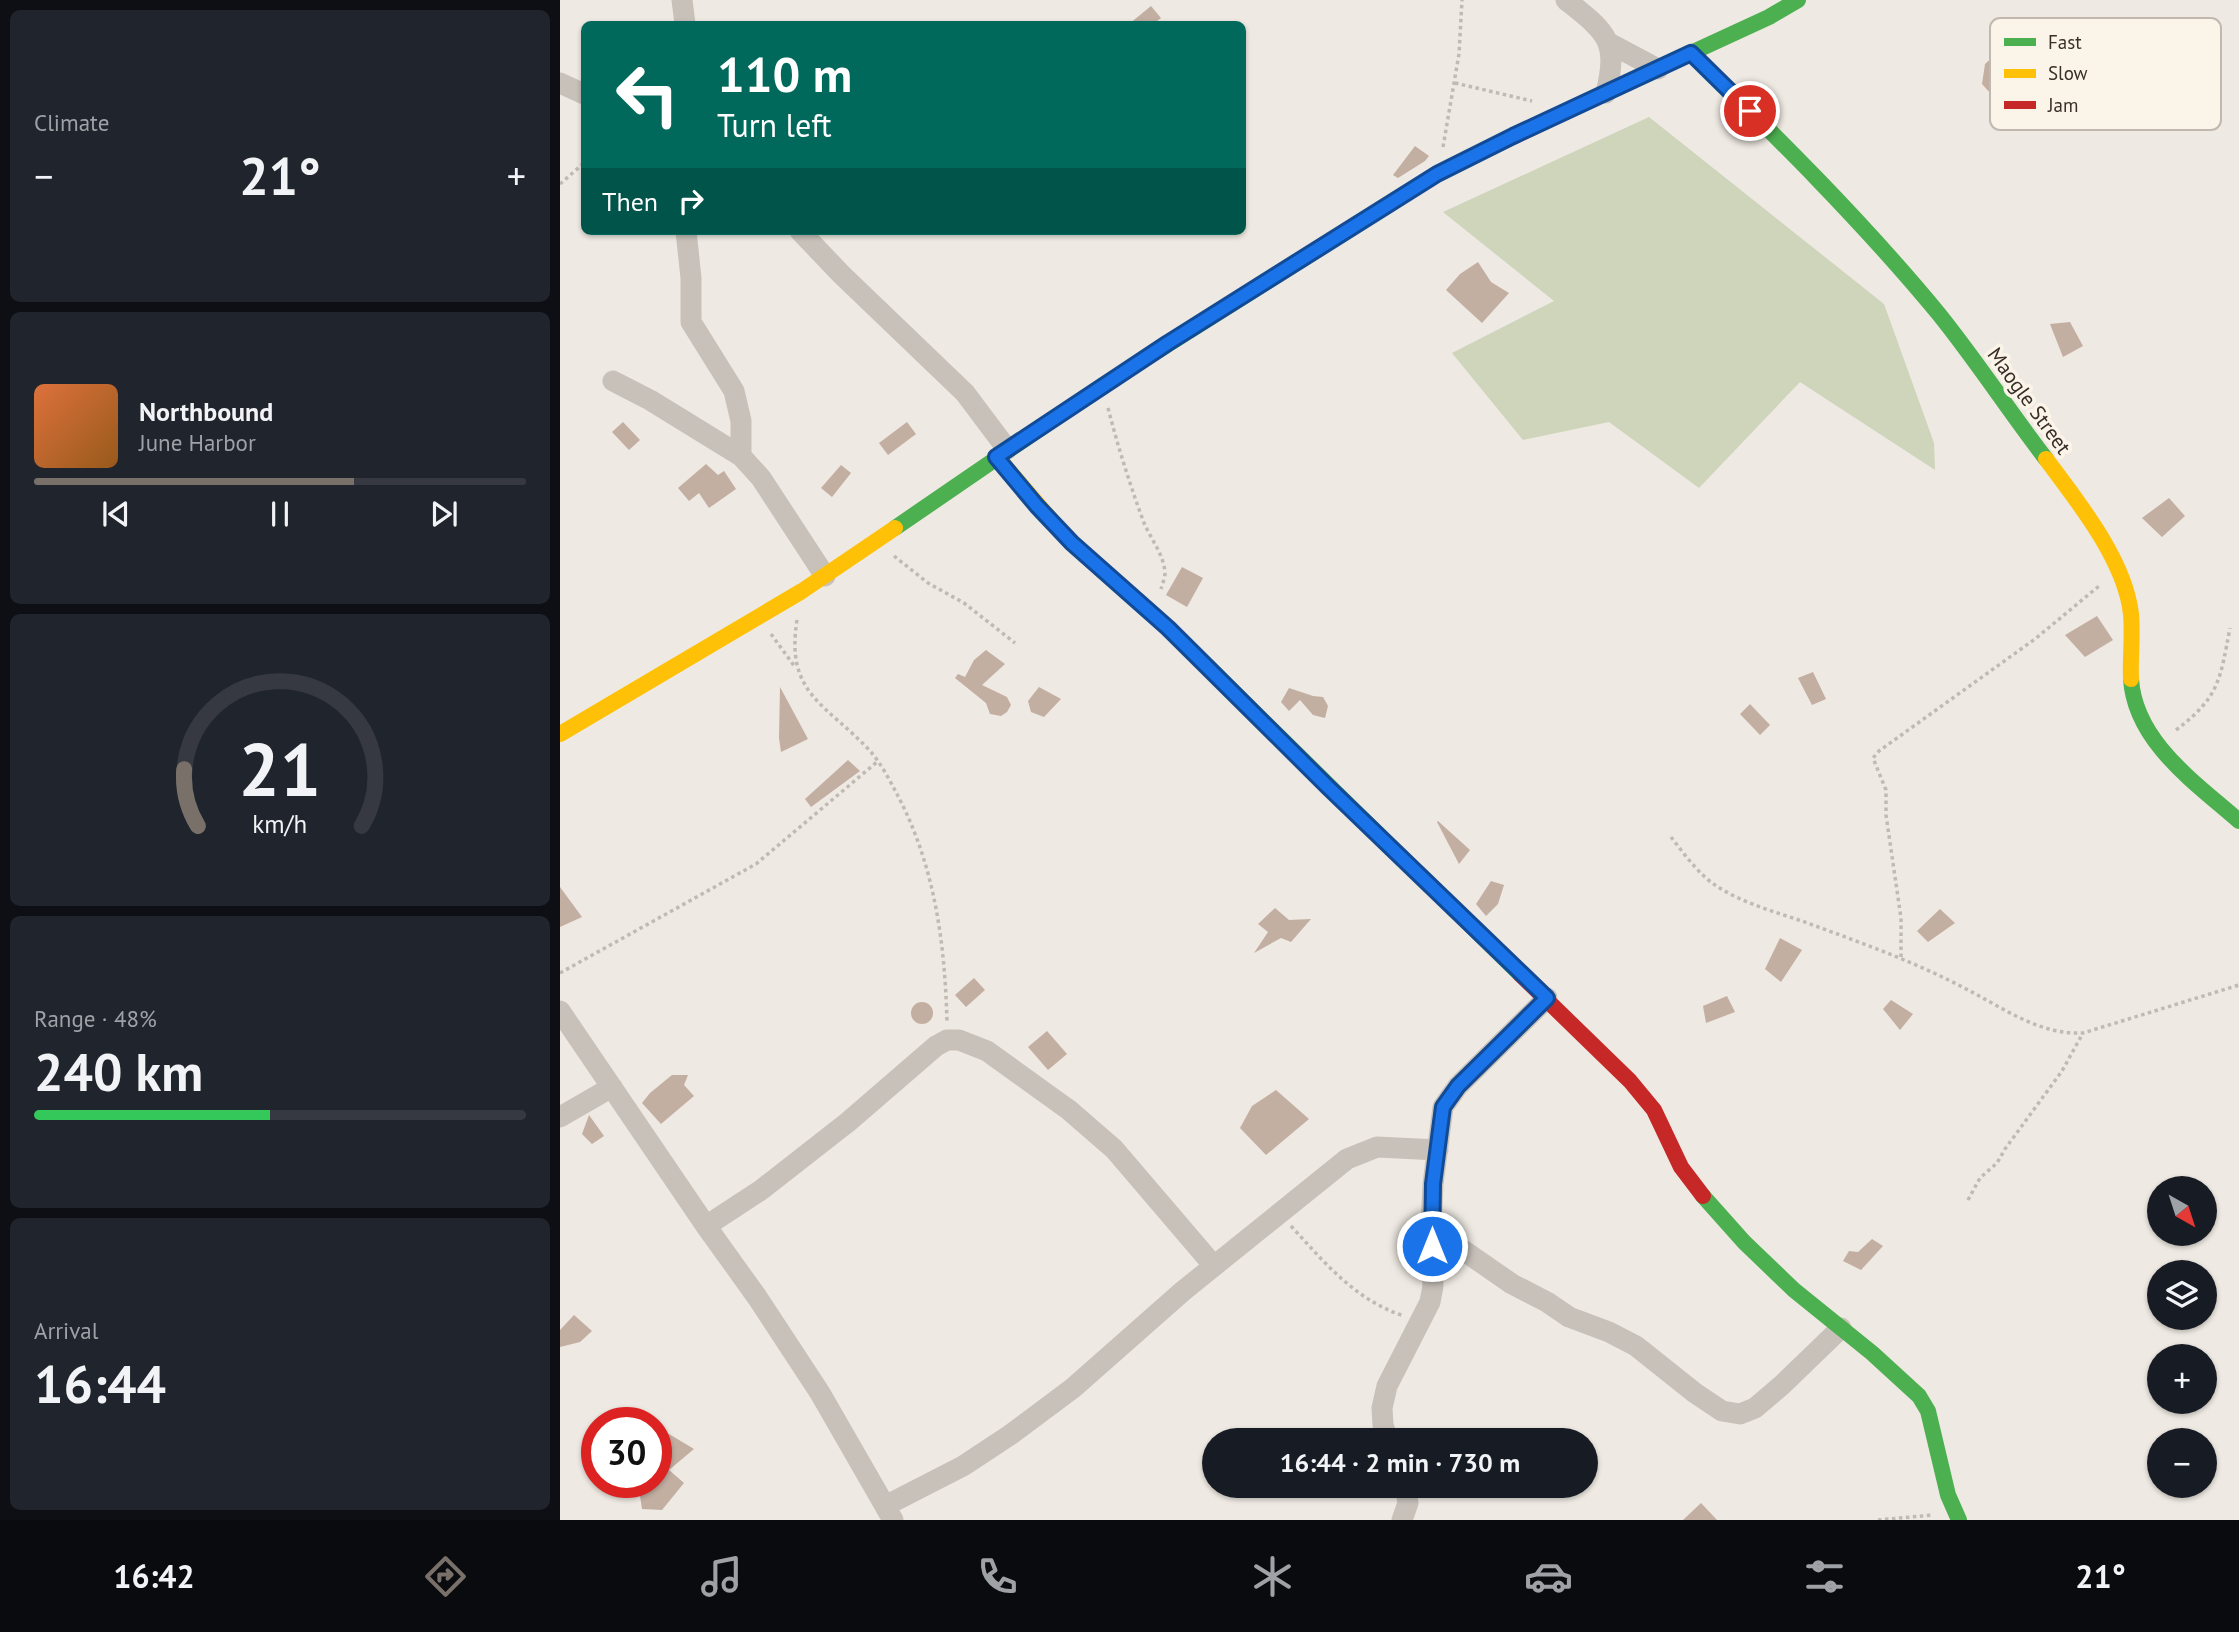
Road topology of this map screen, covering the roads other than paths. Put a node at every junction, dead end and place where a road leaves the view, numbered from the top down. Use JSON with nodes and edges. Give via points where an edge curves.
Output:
{"nodes":[{"id":1,"x":682,"y":0,"type":"edge"},
{"id":2,"x":1566,"y":0,"type":"edge"},
{"id":3,"x":1798,"y":0,"type":"edge"},
{"id":4,"x":685,"y":21,"type":"edge"},
{"id":5,"x":1609,"y":43,"type":"junction"},
{"id":6,"x":1691,"y":53,"type":"junction"},
{"id":7,"x":1658,"y":69,"type":"junction"},
{"id":8,"x":560,"y":83,"type":"edge"},
{"id":9,"x":581,"y":93,"type":"edge"},
{"id":10,"x":1606,"y":93,"type":"junction"},
{"id":11,"x":686,"y":235,"type":"edge"},
{"id":12,"x":804,"y":235,"type":"edge"},
{"id":13,"x":613,"y":381,"type":"dead end"},
{"id":14,"x":1002,"y":453,"type":"junction"},
{"id":15,"x":741,"y":456,"type":"junction"},
{"id":16,"x":825,"y":576,"type":"junction"},
{"id":17,"x":560,"y":734,"type":"edge"},
{"id":18,"x":2239,"y":821,"type":"edge"},
{"id":19,"x":1547,"y":998,"type":"junction"},
{"id":20,"x":560,"y":1012,"type":"edge"},
{"id":21,"x":612,"y":1087,"type":"junction"},
{"id":22,"x":560,"y":1117,"type":"edge"},
{"id":23,"x":1438,"y":1150,"type":"junction"},
{"id":24,"x":706,"y":1226,"type":"junction"},
{"id":25,"x":1431,"y":1228,"type":"junction"},
{"id":26,"x":1214,"y":1266,"type":"junction"},
{"id":27,"x":1840,"y":1328,"type":"junction"},
{"id":28,"x":1384,"y":1428,"type":"edge"},
{"id":29,"x":1407,"y":1498,"type":"edge"},
{"id":30,"x":889,"y":1513,"type":"edge"},
{"id":31,"x":1957,"y":1517,"type":"edge"},
{"id":32,"x":1402,"y":1520,"type":"edge"}],
"edges":[{"from":1,"to":4,"type":"street"},
{"from":2,"to":5,"type":"street"},
{"from":3,"to":6,"type":"street"},
{"from":5,"to":7,"type":"street"},
{"from":5,"to":10,"type":"street","via":[[1613,58]]},
{"from":6,"to":7,"type":"street"},
{"from":6,"to":18,"type":"street","name":"Maogle Street","via":[[1847,209],[1926,299],[2093,525],[2117,571],[2131,613],[2129,674],[2134,705],[2144,726]]},
{"from":7,"to":10,"type":"street"},
{"from":8,"to":9,"type":"street"},
{"from":10,"to":14,"type":"street","via":[[1437,174]]},
{"from":11,"to":15,"type":"street","via":[[691,322],[734,391],[741,421]]},
{"from":12,"to":14,"type":"street","via":[[965,393]]},
{"from":13,"to":15,"type":"street"},
{"from":14,"to":16,"type":"street"},
{"from":14,"to":19,"type":"street","via":[[1037,506],[1072,543],[1153,615]]},
{"from":15,"to":16,"type":"street","via":[[761,478]]},
{"from":16,"to":17,"type":"street"},
{"from":19,"to":23,"type":"street","via":[[1458,1086],[1443,1107]]},
{"from":19,"to":27,"type":"street","via":[[1654,1110],[1697,1190],[1744,1242]]},
{"from":20,"to":21,"type":"street"},
{"from":21,"to":22,"type":"street"},
{"from":21,"to":24,"type":"street"},
{"from":23,"to":25,"type":"street"},
{"from":23,"to":26,"type":"street","via":[[1377,1147],[1347,1159]]},
{"from":24,"to":26,"type":"street","via":[[848,1122],[936,1045],[959,1040],[987,1051],[1114,1149]]},
{"from":24,"to":30,"type":"street","via":[[813,1382]]},
{"from":25,"to":27,"type":"street","via":[[1569,1317],[1636,1346],[1722,1411],[1740,1414],[1755,1408]]},
{"from":25,"to":28,"type":"street","via":[[1430,1302],[1387,1386]]},
{"from":26,"to":30,"type":"street","via":[[1073,1388]]},
{"from":27,"to":31,"type":"street","via":[[1919,1395],[1928,1411]]},
{"from":29,"to":32,"type":"street"}]}
